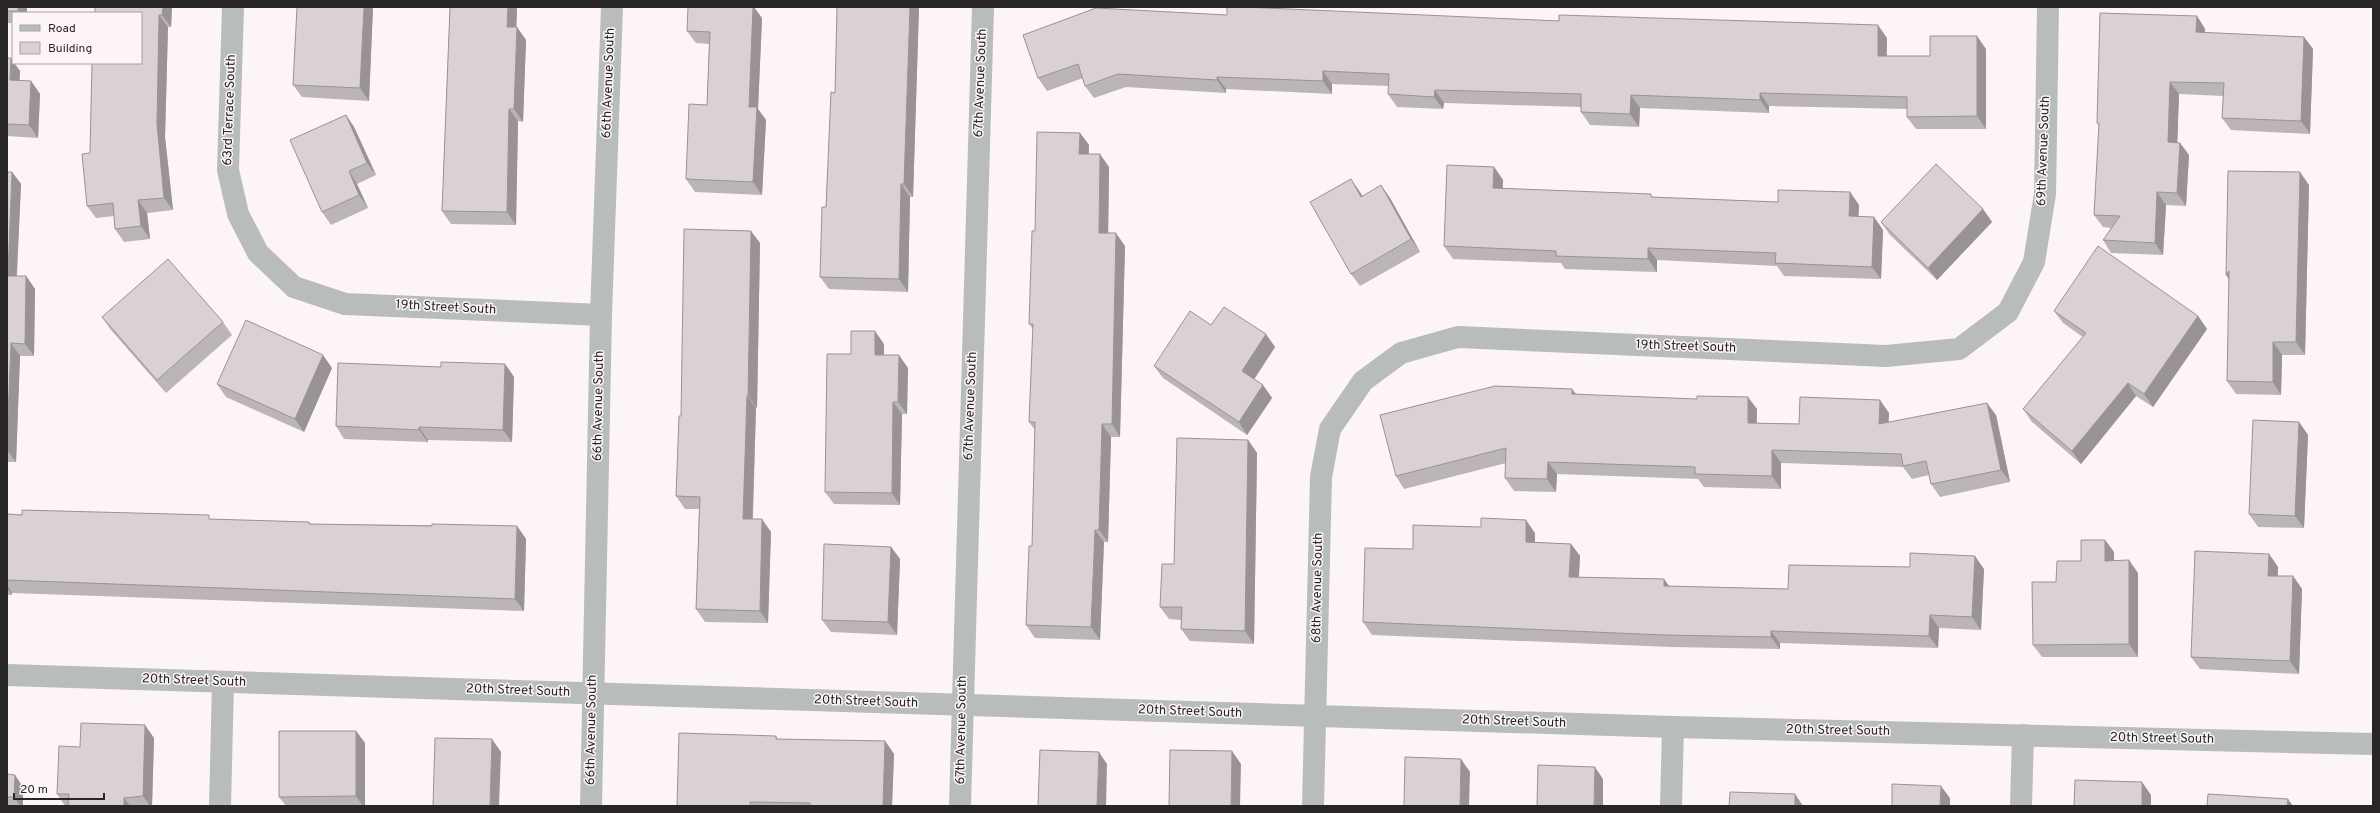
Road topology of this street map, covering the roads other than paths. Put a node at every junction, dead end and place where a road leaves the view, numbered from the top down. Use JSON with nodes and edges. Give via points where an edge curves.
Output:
{"nodes":[{"id":1,"x":233,"y":7,"type":"edge"},
{"id":2,"x":612,"y":7,"type":"edge"},
{"id":3,"x":983,"y":7,"type":"edge"},
{"id":4,"x":2048,"y":7,"type":"edge"},
{"id":5,"x":294,"y":287,"type":"joint"},
{"id":6,"x":2008,"y":312,"type":"joint"},
{"id":7,"x":601,"y":315,"type":"junction"},
{"id":8,"x":1363,"y":381,"type":"joint"},
{"id":9,"x":7,"y":675,"type":"edge"},
{"id":10,"x":223,"y":682,"type":"junction"},
{"id":11,"x":593,"y":694,"type":"junction"},
{"id":12,"x":963,"y":705,"type":"junction"},
{"id":13,"x":1315,"y":716,"type":"junction"},
{"id":14,"x":1674,"y":727,"type":"junction"},
{"id":15,"x":2023,"y":735,"type":"junction"},
{"id":16,"x":2373,"y":744,"type":"edge"},
{"id":17,"x":220,"y":806,"type":"edge"},
{"id":18,"x":591,"y":806,"type":"edge"},
{"id":19,"x":960,"y":806,"type":"edge"},
{"id":20,"x":1313,"y":806,"type":"edge"},
{"id":21,"x":1671,"y":806,"type":"edge"},
{"id":22,"x":2021,"y":806,"type":"edge"}],
"edges":[{"from":1,"to":5,"type":"street","name":"63rd Terrace South","via":[[228,170],[238,214],[258,253]]},
{"from":2,"to":7,"type":"street","name":"66th Avenue South"},
{"from":3,"to":12,"type":"street","name":"67th Avenue South"},
{"from":4,"to":6,"type":"street","name":"69th Avenue South","via":[[2045,194],[2034,262]]},
{"from":5,"to":7,"type":"street","name":"19th Street South","via":[[345,304]]},
{"from":6,"to":8,"type":"street","name":"19th Street South","via":[[1959,350],[1886,356],[1458,337],[1401,353]]},
{"from":7,"to":11,"type":"street","name":"66th Avenue South"},
{"from":8,"to":13,"type":"street","name":"68th Avenue South","via":[[1330,429],[1321,477]]},
{"from":9,"to":10,"type":"street","name":"20th Street South"},
{"from":10,"to":11,"type":"street","name":"20th Street South"},
{"from":10,"to":17,"type":"street"},
{"from":11,"to":12,"type":"street","name":"20th Street South"},
{"from":11,"to":18,"type":"street","name":"66th Avenue South"},
{"from":12,"to":13,"type":"street","name":"20th Street South"},
{"from":12,"to":19,"type":"street","name":"67th Avenue South"},
{"from":13,"to":14,"type":"street","name":"20th Street South"},
{"from":13,"to":20,"type":"street","name":"68th Avenue South"},
{"from":14,"to":15,"type":"street","name":"20th Street South"},
{"from":14,"to":21,"type":"street"},
{"from":15,"to":16,"type":"street","name":"20th Street South"},
{"from":15,"to":22,"type":"street"}]}
